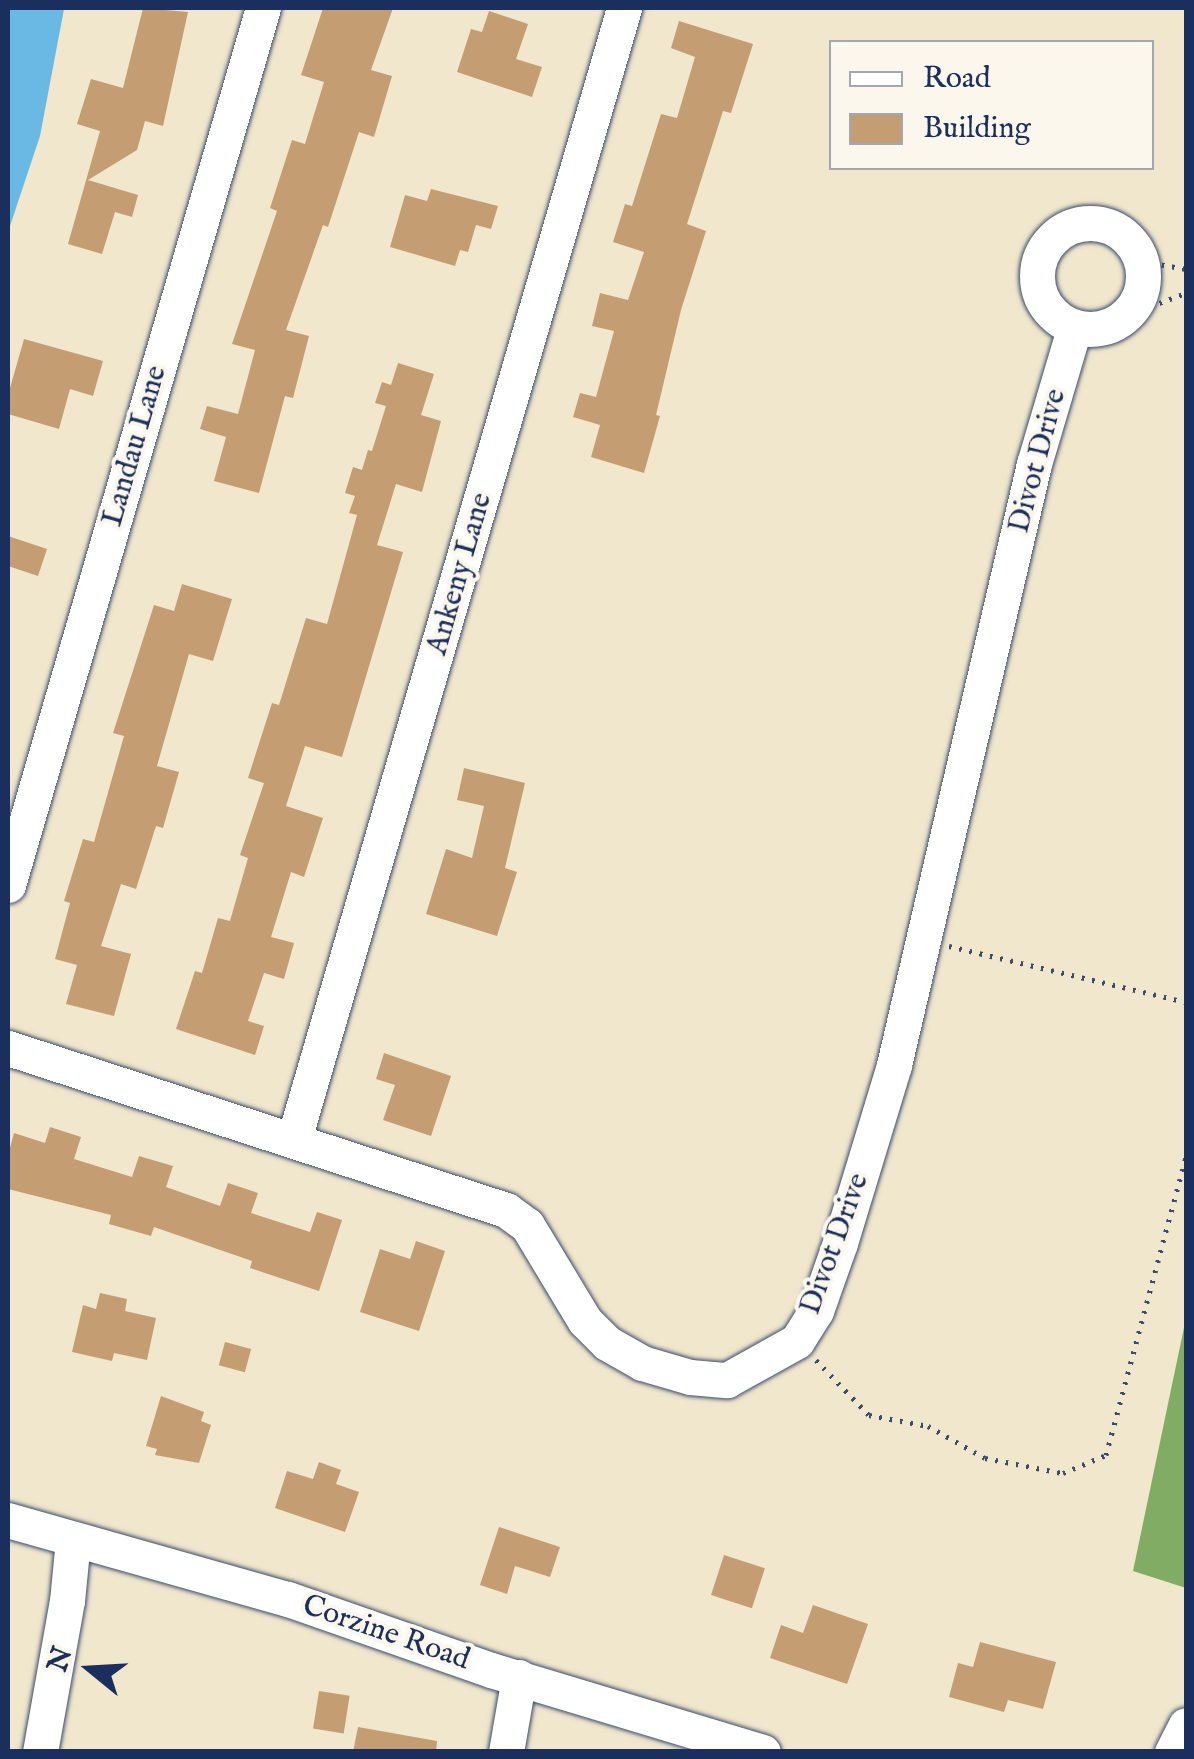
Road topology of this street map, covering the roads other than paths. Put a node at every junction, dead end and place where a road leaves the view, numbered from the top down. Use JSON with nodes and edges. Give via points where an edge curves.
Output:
{"nodes":[{"id":1,"x":263,"y":8,"type":"edge"},
{"id":2,"x":624,"y":8,"type":"edge"},
{"id":3,"x":1074,"y":330,"type":"junction"},
{"id":4,"x":8,"y":885,"type":"edge"},
{"id":5,"x":8,"y":1048,"type":"edge"},
{"id":6,"x":294,"y":1140,"type":"junction"},
{"id":7,"x":8,"y":1520,"type":"edge"},
{"id":8,"x":74,"y":1540,"type":"junction"},
{"id":9,"x":519,"y":1677,"type":"junction"},
{"id":10,"x":1186,"y":1724,"type":"edge"},
{"id":11,"x":40,"y":1752,"type":"edge"},
{"id":12,"x":506,"y":1752,"type":"edge"},
{"id":13,"x":763,"y":1752,"type":"edge"},
{"id":14,"x":1172,"y":1752,"type":"edge"}],
"edges":[{"from":1,"to":4,"type":"street","name":"Landau Lane"},
{"from":2,"to":6,"type":"street","name":"Ankeny Lane"},
{"from":3,"to":3,"type":"street","via":[[1098,329],[1130,314],[1144,279],[1141,261],[1120,232],[1100,224],[1081,224],[1050,242],[1038,271],[1046,306]]},
{"from":3,"to":6,"type":"street","name":"Divot Drive","via":[[1034,464],[894,1064],[840,1244],[816,1311],[797,1341],[727,1380],[642,1363],[585,1321],[527,1225],[506,1210]]},
{"from":5,"to":6,"type":"street","name":"Divot Drive"},
{"from":7,"to":8,"type":"street","name":"Corzine Road"},
{"from":8,"to":9,"type":"street","name":"Corzine Road","via":[[288,1599]]},
{"from":8,"to":11,"type":"street"},
{"from":9,"to":12,"type":"street"},
{"from":9,"to":13,"type":"street","name":"Corzine Road"},
{"from":10,"to":14,"type":"street"}]}
